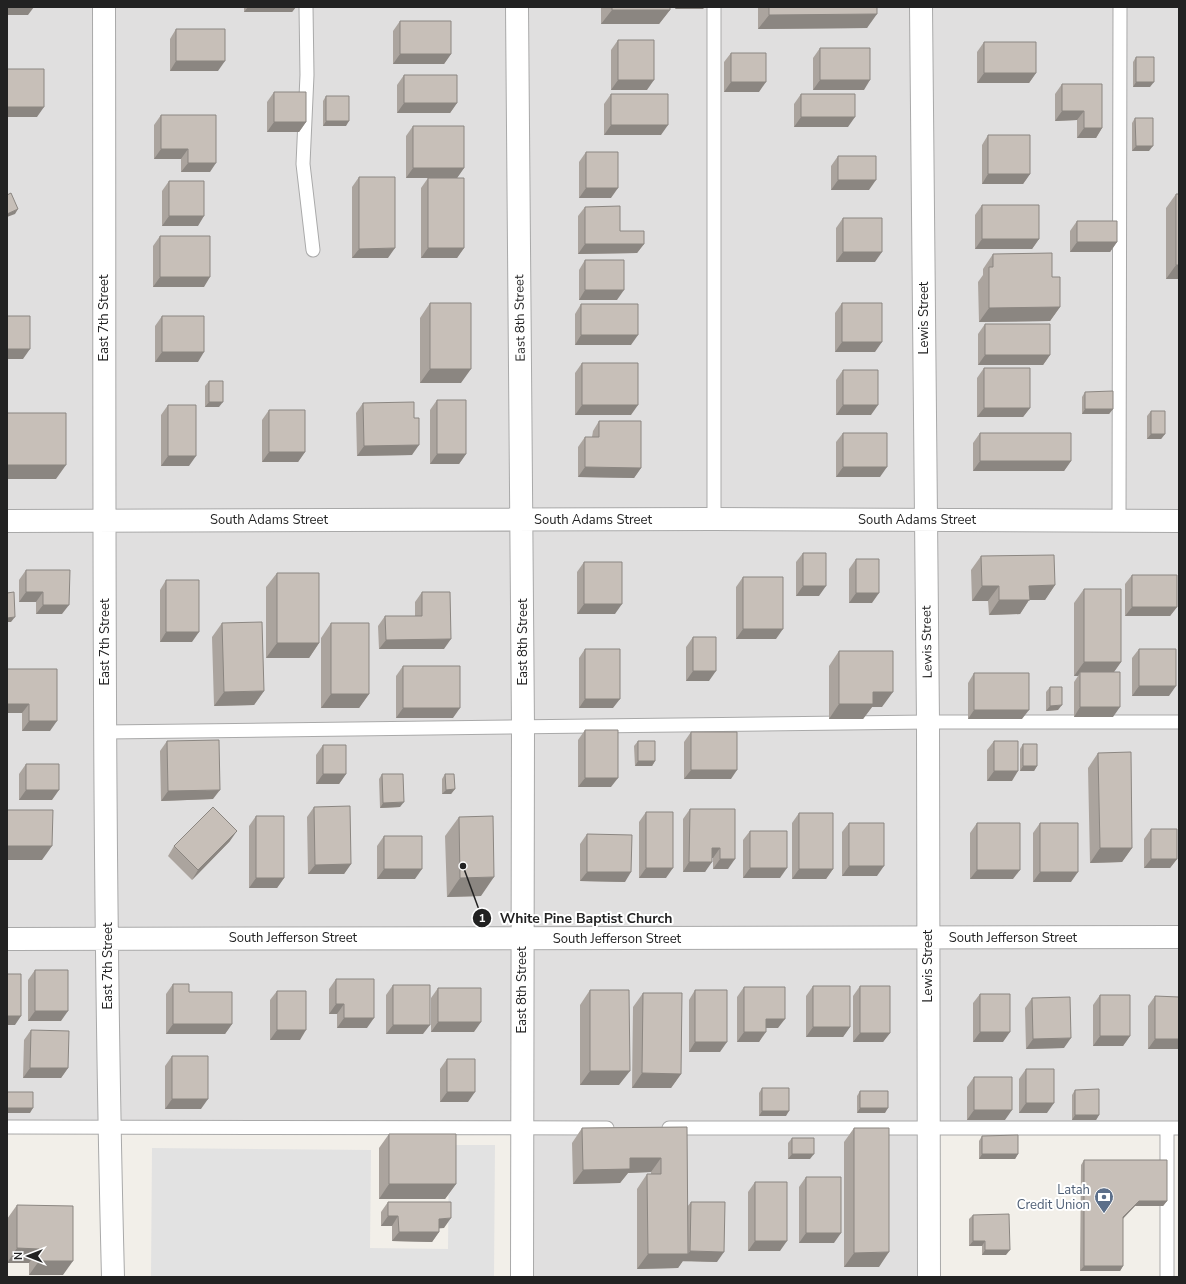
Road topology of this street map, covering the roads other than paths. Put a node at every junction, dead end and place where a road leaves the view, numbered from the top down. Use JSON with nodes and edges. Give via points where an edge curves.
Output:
{"nodes":[{"id":1,"x":104,"y":7,"type":"edge"},
{"id":2,"x":306,"y":7,"type":"edge"},
{"id":3,"x":517,"y":7,"type":"edge"},
{"id":4,"x":714,"y":7,"type":"edge"},
{"id":5,"x":921,"y":7,"type":"edge"},
{"id":6,"x":1120,"y":7,"type":"edge"},
{"id":7,"x":313,"y":250,"type":"dead end"},
{"id":8,"x":105,"y":519,"type":"junction"},
{"id":9,"x":714,"y":519,"type":"junction"},
{"id":10,"x":7,"y":520,"type":"edge"},
{"id":11,"x":522,"y":520,"type":"junction"},
{"id":12,"x":926,"y":520,"type":"junction"},
{"id":13,"x":1119,"y":521,"type":"junction"},
{"id":14,"x":1179,"y":521,"type":"edge"},
{"id":15,"x":928,"y":722,"type":"junction"},
{"id":16,"x":1179,"y":722,"type":"edge"},
{"id":17,"x":523,"y":727,"type":"junction"},
{"id":18,"x":105,"y":732,"type":"junction"},
{"id":19,"x":1179,"y":936,"type":"edge"},
{"id":20,"x":108,"y":938,"type":"junction"},
{"id":21,"x":522,"y":938,"type":"junction"},
{"id":22,"x":928,"y":938,"type":"junction"},
{"id":23,"x":7,"y":939,"type":"edge"},
{"id":24,"x":109,"y":1126,"type":"junction"},
{"id":25,"x":7,"y":1127,"type":"edge"},
{"id":26,"x":523,"y":1128,"type":"junction"},
{"id":27,"x":618,"y":1128,"type":"edge"},
{"id":28,"x":658,"y":1128,"type":"edge"},
{"id":29,"x":927,"y":1128,"type":"junction"},
{"id":30,"x":1173,"y":1128,"type":"edge"},
{"id":31,"x":113,"y":1277,"type":"edge"},
{"id":32,"x":522,"y":1277,"type":"edge"},
{"id":33,"x":929,"y":1277,"type":"edge"},
{"id":34,"x":1168,"y":1277,"type":"edge"}],
"edges":[{"from":1,"to":8,"type":"street","name":"East 7th Street"},
{"from":2,"to":7,"type":"lane","via":[[307,75],[303,164]]},
{"from":3,"to":11,"type":"street","name":"East 8th Street"},
{"from":4,"to":9,"type":"lane"},
{"from":5,"to":12,"type":"street","name":"Lewis Street"},
{"from":6,"to":13,"type":"lane"},
{"from":8,"to":10,"type":"street","name":"South Adams Street"},
{"from":8,"to":11,"type":"street","name":"South Adams Street"},
{"from":8,"to":18,"type":"street","name":"East 7th Street"},
{"from":9,"to":11,"type":"street","name":"South Adams Street"},
{"from":9,"to":12,"type":"street","name":"South Adams Street"},
{"from":11,"to":17,"type":"street","name":"East 8th Street"},
{"from":12,"to":13,"type":"street","name":"South Adams Street"},
{"from":12,"to":15,"type":"street","name":"Lewis Street"},
{"from":13,"to":14,"type":"street","name":"South Adams Street"},
{"from":15,"to":16,"type":"lane"},
{"from":15,"to":17,"type":"lane"},
{"from":15,"to":22,"type":"street","name":"Lewis Street"},
{"from":17,"to":18,"type":"lane"},
{"from":17,"to":21,"type":"street","name":"East 8th Street"},
{"from":18,"to":20,"type":"street","name":"East 7th Street"},
{"from":19,"to":22,"type":"street","name":"South Jefferson Street"},
{"from":20,"to":21,"type":"street","name":"South Jefferson Street"},
{"from":20,"to":23,"type":"street","name":"South Jefferson Street"},
{"from":20,"to":24,"type":"street","name":"East 7th Street"},
{"from":21,"to":22,"type":"street","name":"South Jefferson Street"},
{"from":21,"to":26,"type":"street","name":"East 8th Street"},
{"from":22,"to":29,"type":"street","name":"Lewis Street"},
{"from":24,"to":25,"type":"lane"},
{"from":24,"to":26,"type":"lane"},
{"from":24,"to":31,"type":"street","name":"East 7th Street"},
{"from":26,"to":27,"type":"lane"},
{"from":26,"to":32,"type":"street","name":"East 8th Street"},
{"from":28,"to":29,"type":"lane"},
{"from":29,"to":30,"type":"lane"},
{"from":29,"to":33,"type":"street","name":"Lewis Street"},
{"from":30,"to":34,"type":"lane"}]}
